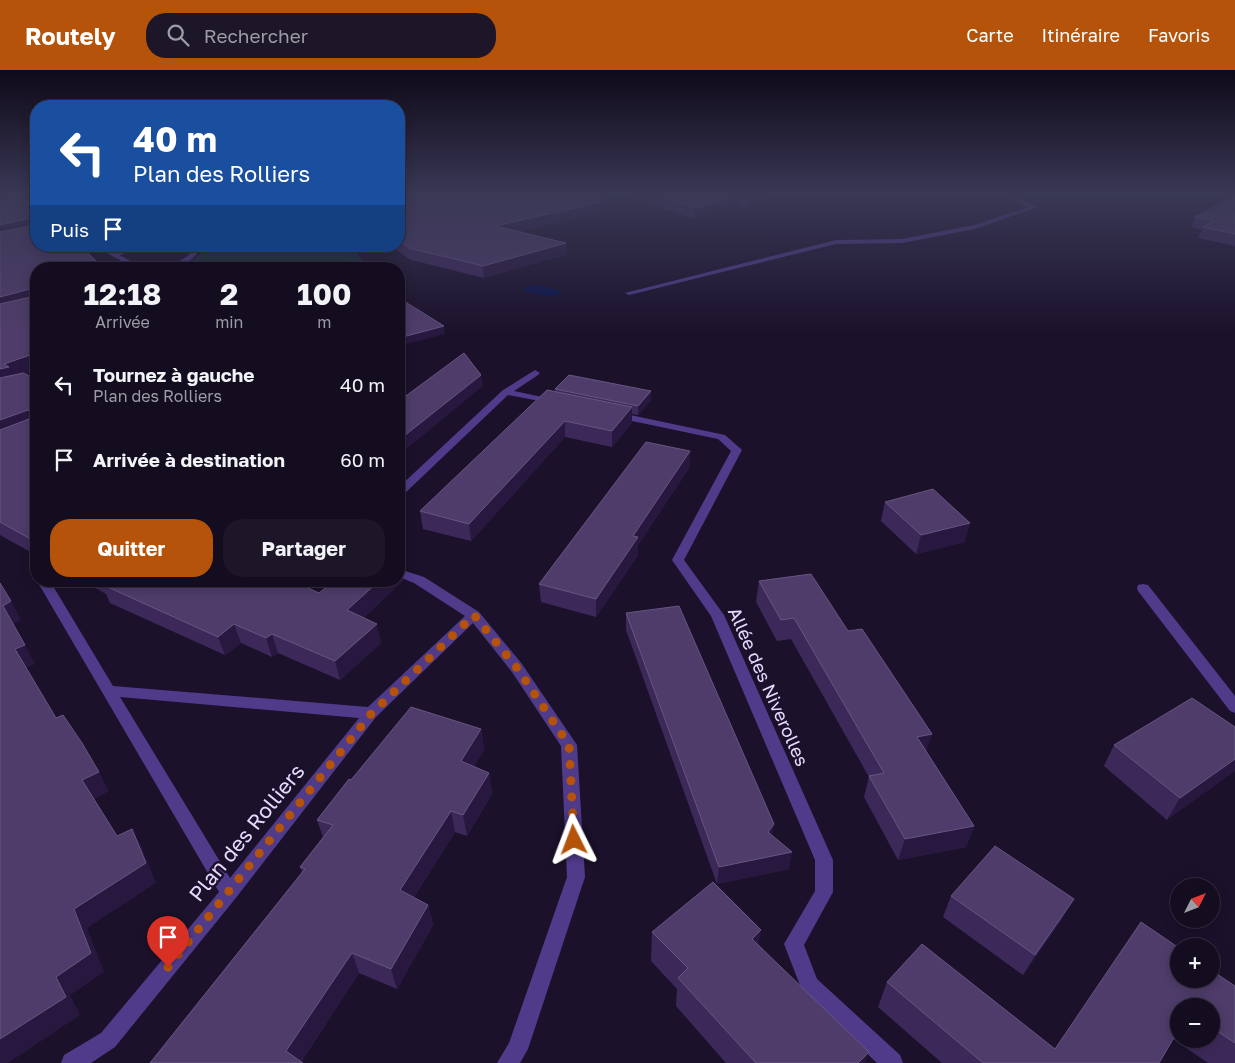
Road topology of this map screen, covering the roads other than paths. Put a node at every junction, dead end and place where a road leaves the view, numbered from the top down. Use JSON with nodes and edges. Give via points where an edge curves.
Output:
{"nodes":[{"id":1,"x":905,"y":240,"type":"edge"},
{"id":2,"x":108,"y":252,"type":"edge"},
{"id":3,"x":124,"y":252,"type":"edge"},
{"id":4,"x":194,"y":252,"type":"edge"},
{"id":5,"x":114,"y":255,"type":"junction"},
{"id":6,"x":128,"y":262,"type":"edge"},
{"id":7,"x":181,"y":262,"type":"edge"},
{"id":8,"x":629,"y":293,"type":"dead end"},
{"id":9,"x":535,"y":373,"type":"dead end"},
{"id":10,"x":506,"y":392,"type":"junction"},
{"id":11,"x":565,"y":405,"type":"edge"},
{"id":12,"x":604,"y":413,"type":"edge"},
{"id":13,"x":405,"y":486,"type":"edge"},
{"id":14,"x":405,"y":575,"type":"edge"},
{"id":15,"x":46,"y":587,"type":"edge"},
{"id":16,"x":1144,"y":588,"type":"dead end"},
{"id":17,"x":474,"y":615,"type":"junction"},
{"id":18,"x":109,"y":691,"type":"junction"},
{"id":19,"x":1235,"y":706,"type":"edge"},
{"id":20,"x":371,"y":714,"type":"junction"},
{"id":21,"x":229,"y":893,"type":"junction"},
{"id":22,"x":72,"y":1063,"type":"edge"},
{"id":23,"x":508,"y":1063,"type":"edge"},
{"id":24,"x":892,"y":1063,"type":"edge"}],
"edges":[{"from":1,"to":8,"type":"street","via":[[836,242]]},
{"from":2,"to":5,"type":"street"},
{"from":3,"to":5,"type":"street"},
{"from":4,"to":7,"type":"street"},
{"from":5,"to":6,"type":"street"},
{"from":9,"to":10,"type":"street"},
{"from":10,"to":11,"type":"street"},
{"from":10,"to":13,"type":"street"},
{"from":12,"to":24,"type":"street","name":"Allée des Niverolles","via":[[721,437],[737,450],[678,560],[716,615],[824,860],[824,892],[794,944],[810,986]]},
{"from":14,"to":17,"type":"street"},
{"from":15,"to":18,"type":"street"},
{"from":16,"to":19,"type":"street"},
{"from":17,"to":20,"type":"street","name":"Plan des Rolliers"},
{"from":17,"to":23,"type":"street","via":[[517,668],[569,745],[576,878],[517,1049]]},
{"from":18,"to":20,"type":"street"},
{"from":18,"to":21,"type":"street"},
{"from":20,"to":21,"type":"street","name":"Plan des Rolliers"},
{"from":21,"to":22,"type":"street","name":"Plan des Rolliers","via":[[108,1040]]}]}
